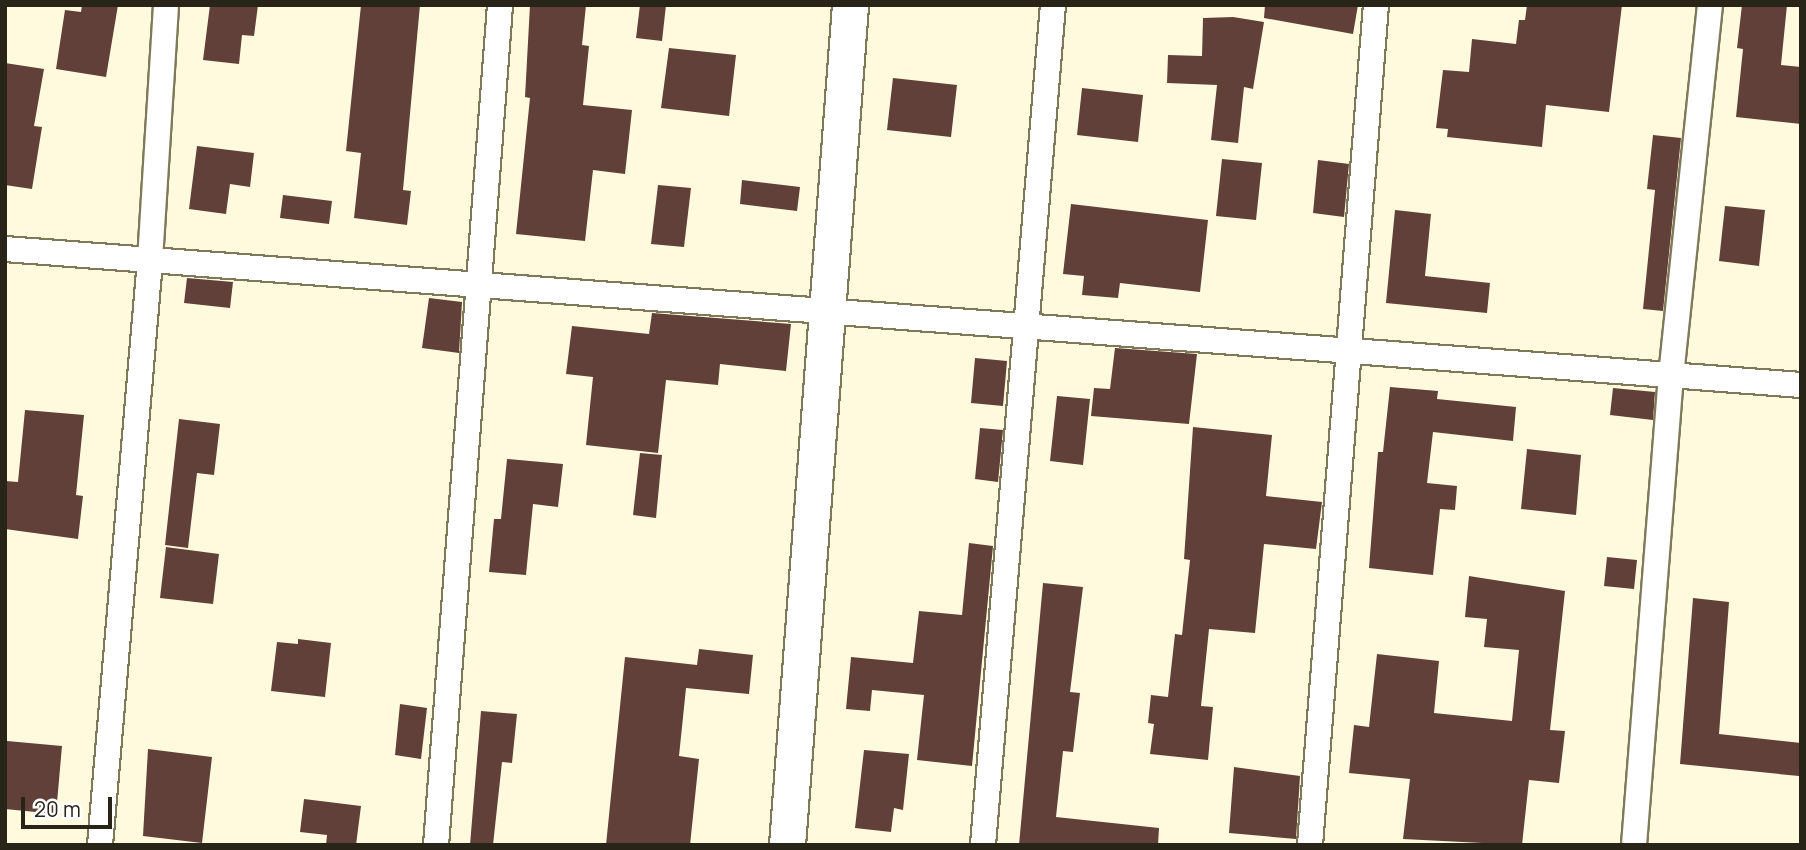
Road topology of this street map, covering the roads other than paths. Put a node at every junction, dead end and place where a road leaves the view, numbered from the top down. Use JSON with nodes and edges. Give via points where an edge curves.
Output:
{"nodes":[{"id":1,"x":166,"y":5,"type":"edge"},
{"id":2,"x":500,"y":5,"type":"edge"},
{"id":3,"x":850,"y":5,"type":"edge"},
{"id":4,"x":1052,"y":5,"type":"edge"},
{"id":5,"x":1376,"y":5,"type":"edge"},
{"id":6,"x":1710,"y":5,"type":"edge"},
{"id":7,"x":5,"y":249,"type":"edge"},
{"id":8,"x":150,"y":260,"type":"junction"},
{"id":9,"x":478,"y":285,"type":"junction"},
{"id":10,"x":823,"y":311,"type":"junction"},
{"id":11,"x":1022,"y":326,"type":"junction"},
{"id":12,"x":1349,"y":351,"type":"junction"},
{"id":13,"x":1671,"y":376,"type":"junction"},
{"id":14,"x":1801,"y":385,"type":"edge"},
{"id":15,"x":100,"y":845,"type":"edge"},
{"id":16,"x":436,"y":845,"type":"edge"},
{"id":17,"x":787,"y":845,"type":"edge"},
{"id":18,"x":983,"y":845,"type":"edge"},
{"id":19,"x":1310,"y":845,"type":"edge"},
{"id":20,"x":1634,"y":845,"type":"edge"}],
"edges":[{"from":1,"to":8,"type":"street"},
{"from":2,"to":9,"type":"street"},
{"from":3,"to":10,"type":"street"},
{"from":4,"to":11,"type":"street"},
{"from":5,"to":12,"type":"street"},
{"from":6,"to":13,"type":"street"},
{"from":7,"to":8,"type":"street"},
{"from":8,"to":9,"type":"street"},
{"from":8,"to":15,"type":"street"},
{"from":9,"to":10,"type":"street"},
{"from":9,"to":16,"type":"street"},
{"from":10,"to":11,"type":"street"},
{"from":10,"to":17,"type":"street"},
{"from":11,"to":12,"type":"street"},
{"from":11,"to":18,"type":"street"},
{"from":12,"to":13,"type":"street"},
{"from":12,"to":19,"type":"street"},
{"from":13,"to":14,"type":"street"},
{"from":13,"to":20,"type":"street"}]}
